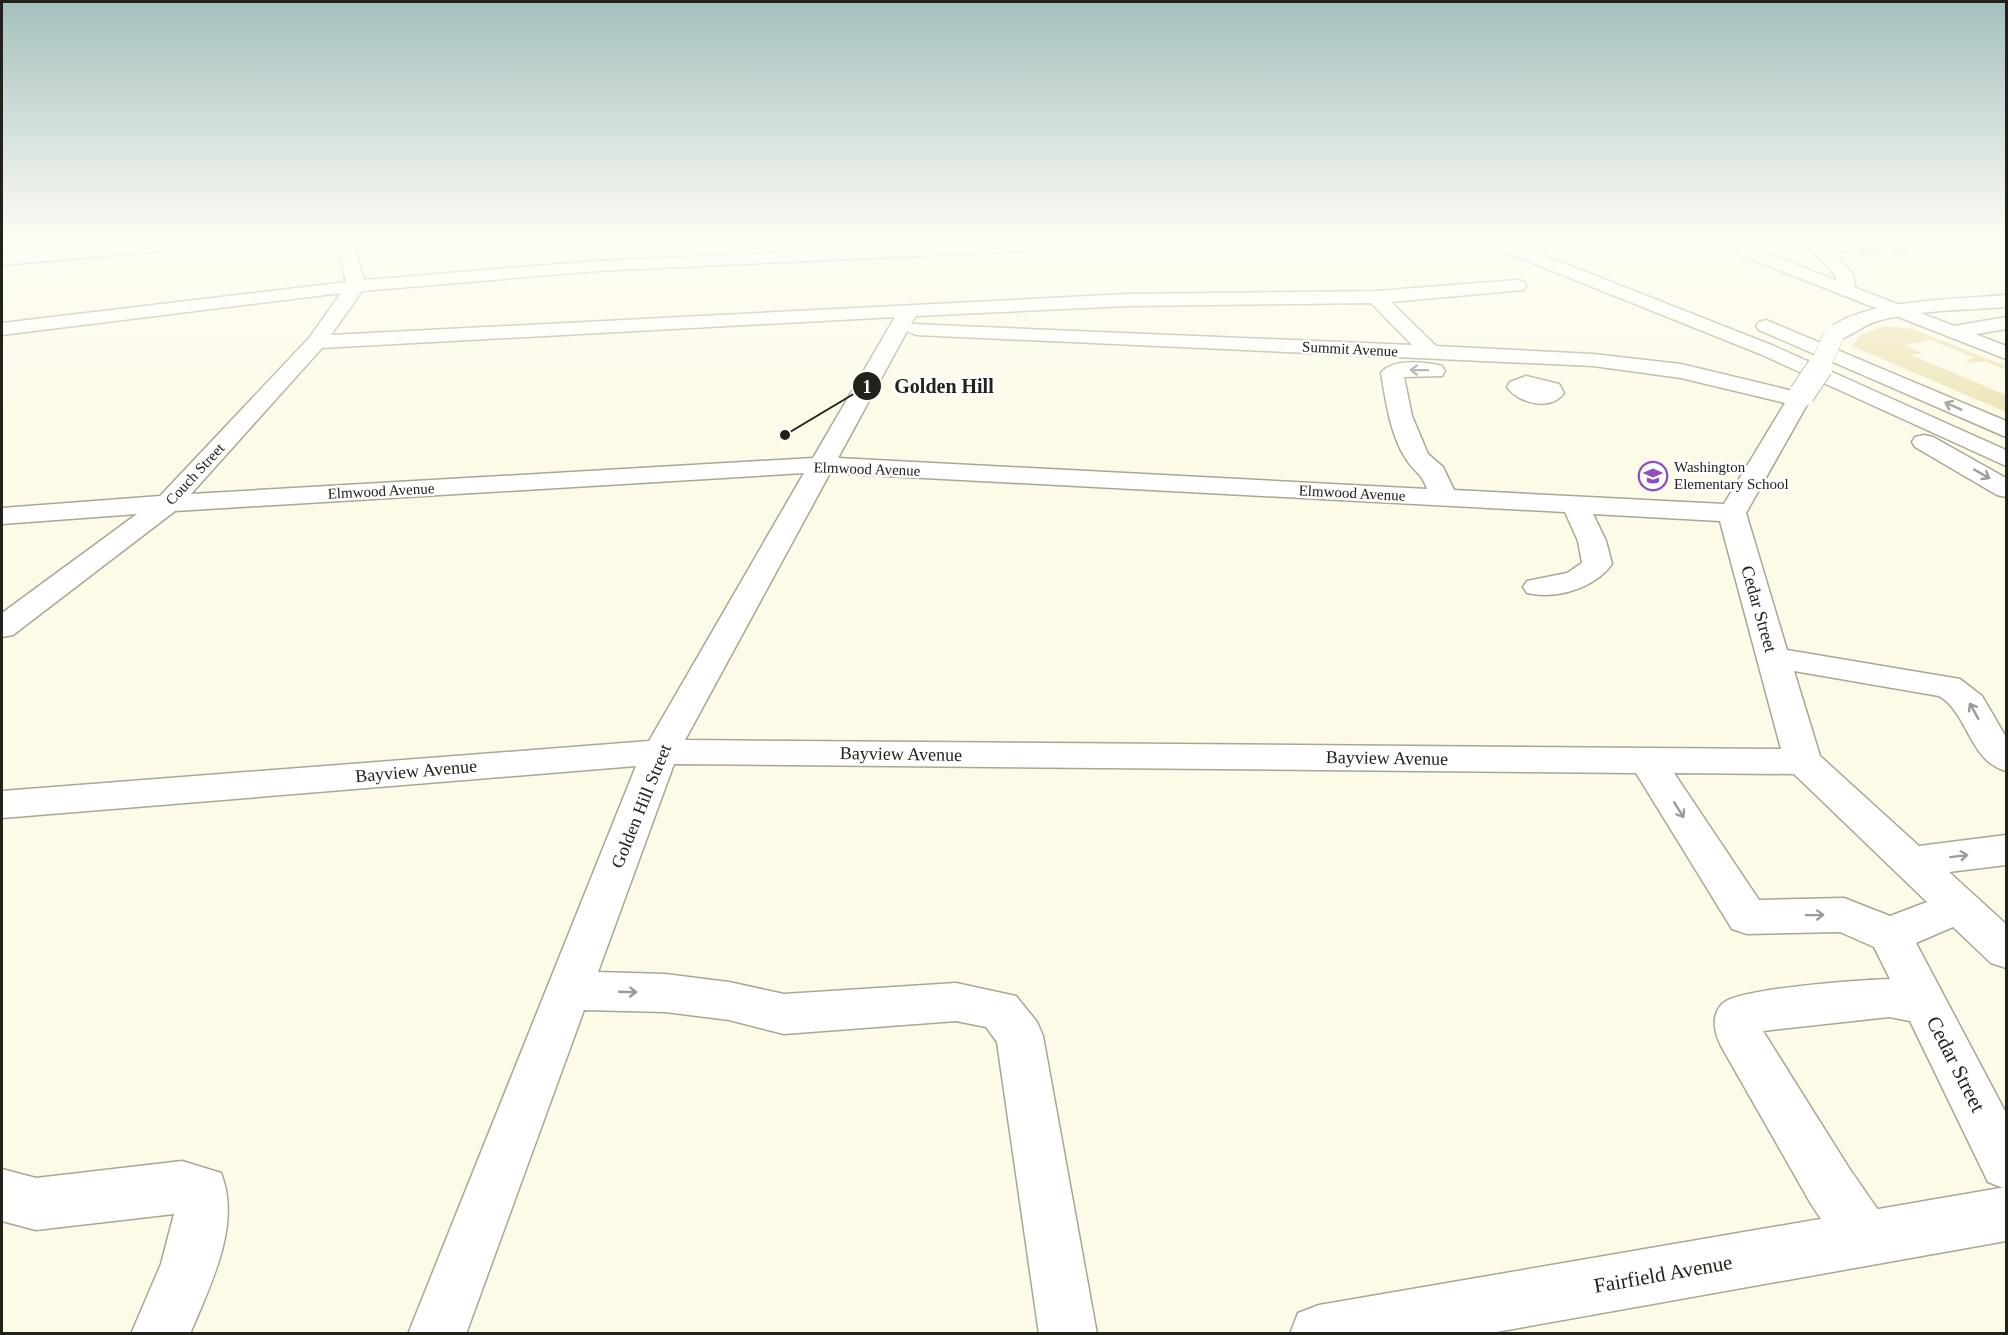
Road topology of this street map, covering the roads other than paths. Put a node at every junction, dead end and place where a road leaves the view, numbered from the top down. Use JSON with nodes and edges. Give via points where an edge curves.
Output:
{"nodes":[{"id":1,"x":205,"y":304,"type":"edge"},
{"id":2,"x":343,"y":304,"type":"edge"},
{"id":3,"x":1077,"y":304,"type":"edge"},
{"id":4,"x":1383,"y":304,"type":"edge"},
{"id":5,"x":1652,"y":304,"type":"edge"},
{"id":6,"x":1881,"y":304,"type":"edge"},
{"id":7,"x":1969,"y":304,"type":"edge"},
{"id":8,"x":1961,"y":305,"type":"junction"},
{"id":9,"x":1895,"y":310,"type":"junction"},
{"id":10,"x":1746,"y":318,"type":"dead end"},
{"id":11,"x":904,"y":319,"type":"junction"},
{"id":12,"x":2007,"y":322,"type":"edge"},
{"id":13,"x":1985,"y":326,"type":"junction"},
{"id":14,"x":2,"y":329,"type":"edge"},
{"id":15,"x":1954,"y":332,"type":"junction"},
{"id":16,"x":2007,"y":334,"type":"edge"},
{"id":17,"x":316,"y":342,"type":"junction"},
{"id":18,"x":1767,"y":350,"type":"junction"},
{"id":19,"x":1430,"y":352,"type":"junction"},
{"id":20,"x":2007,"y":353,"type":"edge"},
{"id":21,"x":1593,"y":360,"type":"junction"},
{"id":22,"x":1800,"y":397,"type":"junction"},
{"id":23,"x":2007,"y":430,"type":"edge"},
{"id":24,"x":2007,"y":459,"type":"edge"},
{"id":25,"x":819,"y":465,"type":"junction"},
{"id":26,"x":2007,"y":489,"type":"edge"},
{"id":27,"x":1444,"y":498,"type":"junction"},
{"id":28,"x":168,"y":503,"type":"junction"},
{"id":29,"x":1575,"y":505,"type":"junction"},
{"id":30,"x":1732,"y":513,"type":"junction"},
{"id":31,"x":2,"y":516,"type":"edge"},
{"id":32,"x":1538,"y":587,"type":"dead end"},
{"id":33,"x":2,"y":628,"type":"edge"},
{"id":34,"x":1773,"y":658,"type":"junction"},
{"id":35,"x":660,"y":752,"type":"junction"},
{"id":36,"x":2007,"y":759,"type":"edge"},
{"id":37,"x":1647,"y":761,"type":"junction"},
{"id":38,"x":1803,"y":762,"type":"junction"},
{"id":39,"x":2,"y":804,"type":"edge"},
{"id":40,"x":2007,"y":850,"type":"edge"},
{"id":41,"x":1911,"y":862,"type":"junction"},
{"id":42,"x":1959,"y":906,"type":"junction"},
{"id":43,"x":1890,"y":935,"type":"junction"},
{"id":44,"x":2007,"y":950,"type":"edge"},
{"id":45,"x":569,"y":990,"type":"junction"},
{"id":46,"x":1926,"y":1005,"type":"junction"},
{"id":47,"x":2007,"y":1164,"type":"edge"},
{"id":48,"x":2,"y":1195,"type":"edge"},
{"id":49,"x":2007,"y":1214,"type":"edge"},
{"id":50,"x":1866,"y":1239,"type":"junction"},
{"id":51,"x":160,"y":1334,"type":"edge"},
{"id":52,"x":437,"y":1334,"type":"edge"},
{"id":53,"x":1068,"y":1334,"type":"edge"},
{"id":54,"x":1319,"y":1334,"type":"edge"}],
"edges":[{"from":1,"to":14,"type":"main road"},
{"from":2,"to":17,"type":"main road","name":"Couch Street"},
{"from":3,"to":11,"type":"main road"},
{"from":4,"to":19,"type":"main road"},
{"from":5,"to":18,"type":"main road"},
{"from":6,"to":9,"type":"main road"},
{"from":7,"to":8,"type":"main road"},
{"from":8,"to":9,"type":"main road"},
{"from":8,"to":12,"type":"main road"},
{"from":9,"to":15,"type":"main road"},
{"from":9,"to":22,"type":"main road","bridge":true,"via":[[1859,320],[1834,335],[1822,364]]},
{"from":23,"to":10,"type":"main road","one_way":true},
{"from":11,"to":17,"type":"main road","name":"Summit Avenue"},
{"from":11,"to":19,"type":"main road","name":"Summit Avenue"},
{"from":11,"to":25,"type":"main road","name":"Golden Hill Street"},
{"from":12,"to":13,"type":"main road"},
{"from":13,"to":15,"type":"main road"},
{"from":13,"to":16,"type":"main road"},
{"from":15,"to":20,"type":"main road"},
{"from":17,"to":28,"type":"main road","name":"Couch Street"},
{"from":18,"to":24,"type":"main road"},
{"from":18,"to":26,"type":"main road","one_way":true},
{"from":19,"to":21,"type":"main road","name":"Summit Avenue"},
{"from":21,"to":22,"type":"main road","name":"Summit Avenue","via":[[1681,371]]},
{"from":21,"to":27,"type":"main road","one_way":true,"via":[[1590,372],[1575,377],[1529,379],[1395,370],[1392,373],[1400,416],[1417,457],[1434,472]]},
{"from":22,"to":30,"type":"main road"},
{"from":25,"to":27,"type":"main road","name":"Elmwood Avenue"},
{"from":25,"to":28,"type":"main road","name":"Elmwood Avenue"},
{"from":25,"to":35,"type":"main road","name":"Golden Hill Street"},
{"from":27,"to":29,"type":"main road","name":"Elmwood Avenue"},
{"from":28,"to":31,"type":"main road","name":"Elmwood Avenue"},
{"from":28,"to":33,"type":"main road","name":"Couch Street"},
{"from":29,"to":30,"type":"main road","name":"Elmwood Avenue"},
{"from":29,"to":32,"type":"main road","via":[[1592,541],[1597,564],[1579,580]]},
{"from":30,"to":34,"type":"main road","name":"Cedar Street"},
{"from":36,"to":34,"type":"main road","one_way":true,"via":[[1991,742],[1963,695],[1948,687]]},
{"from":34,"to":38,"type":"main road","name":"Cedar Street"},
{"from":35,"to":37,"type":"main road","name":"Bayview Avenue"},
{"from":35,"to":39,"type":"main road","name":"Bayview Avenue"},
{"from":35,"to":45,"type":"main road","name":"Golden Hill Street"},
{"from":37,"to":38,"type":"main road","name":"Bayview Avenue"},
{"from":37,"to":43,"type":"main road","one_way":true,"via":[[1747,917],[1844,915]]},
{"from":38,"to":41,"type":"main road"},
{"from":41,"to":40,"type":"main road","one_way":true},
{"from":41,"to":42,"type":"main road"},
{"from":42,"to":43,"type":"main road"},
{"from":42,"to":44,"type":"main road"},
{"from":43,"to":46,"type":"main road","name":"Cedar Street"},
{"from":45,"to":52,"type":"main road","name":"Golden Hill Street"},
{"from":45,"to":53,"type":"main road","one_way":true,"via":[[665,993],[729,1001],[784,1014],[956,1002],[1000,1010],[1020,1036]]},
{"from":46,"to":47,"type":"main road","name":"Cedar Street"},
{"from":46,"to":50,"type":"main road","via":[[1888,998],[1745,1013],[1738,1018],[1738,1032]]},
{"from":48,"to":51,"type":"main road","via":[[36,1204],[182,1186],[202,1191],[202,1221],[181,1290]]},
{"from":49,"to":50,"type":"main road","name":"Fairfield Avenue"},
{"from":50,"to":54,"type":"main road","name":"Fairfield Avenue"}]}
